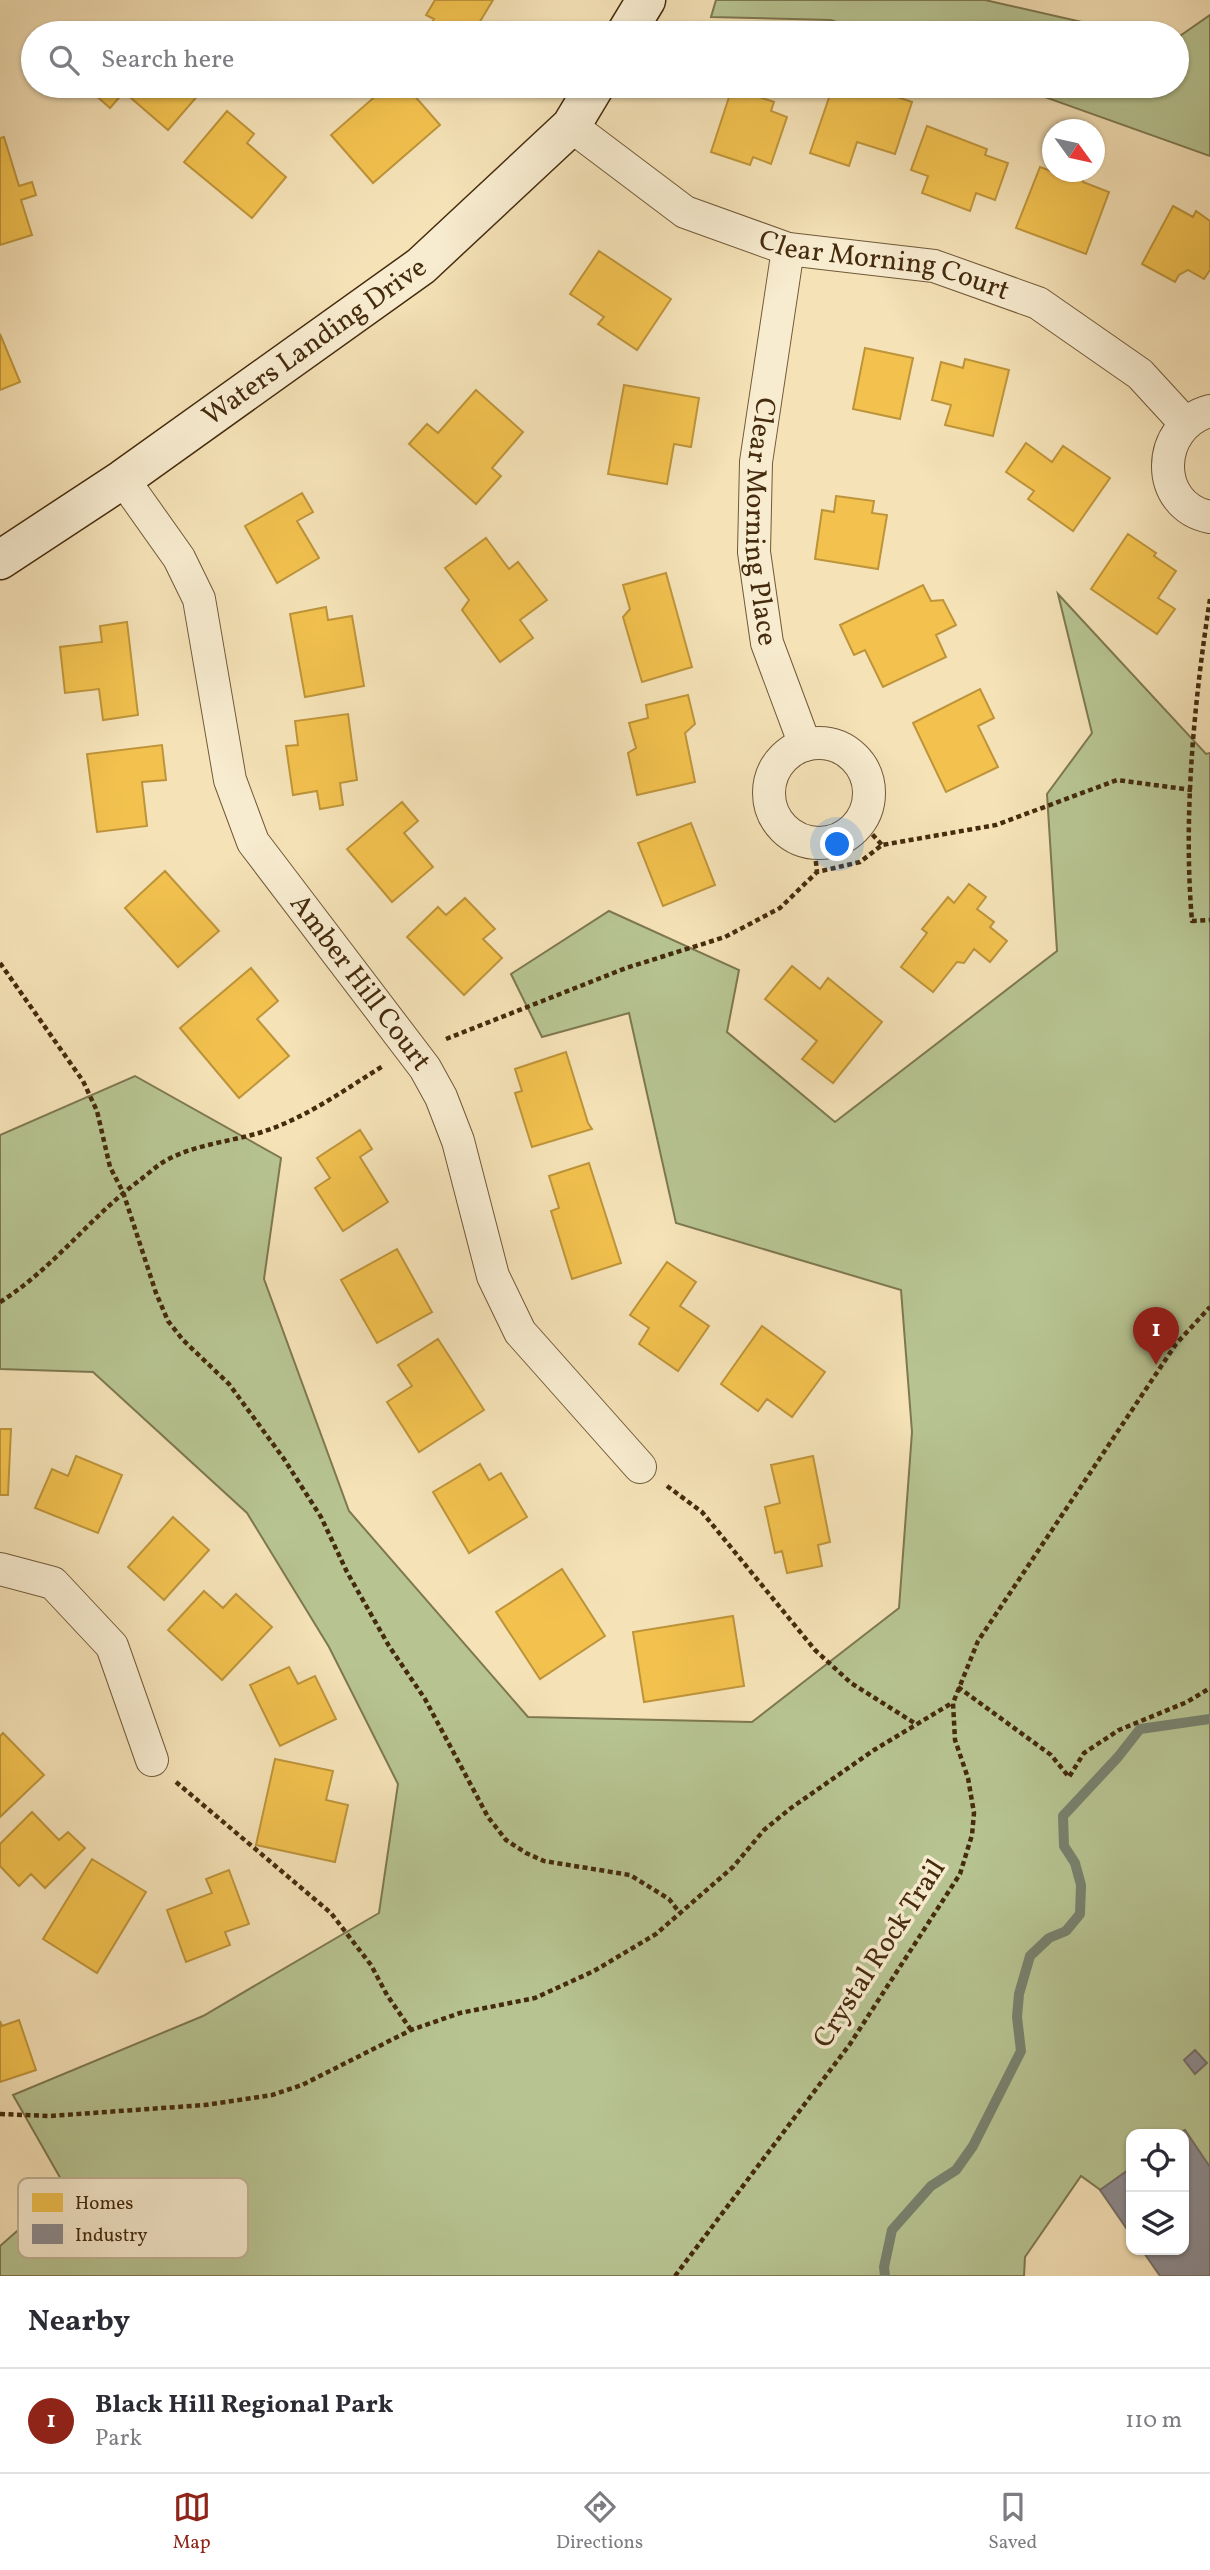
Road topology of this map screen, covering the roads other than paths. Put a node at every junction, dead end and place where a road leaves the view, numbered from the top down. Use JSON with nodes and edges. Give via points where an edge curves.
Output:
{"nodes":[{"id":1,"x":646,"y":0,"type":"edge"},
{"id":2,"x":633,"y":21,"type":"edge"},
{"id":3,"x":588,"y":98,"type":"edge"},
{"id":4,"x":571,"y":125,"type":"junction"},
{"id":5,"x":788,"y":249,"type":"junction"},
{"id":6,"x":1198,"y":417,"type":"edge"},
{"id":7,"x":122,"y":480,"type":"junction"},
{"id":8,"x":1210,"y":517,"type":"edge"},
{"id":9,"x":0,"y":560,"type":"edge"},
{"id":10,"x":805,"y":745,"type":"junction"},
{"id":11,"x":640,"y":1467,"type":"road end"},
{"id":12,"x":0,"y":1569,"type":"edge"},
{"id":13,"x":152,"y":1760,"type":"road end"}],
"edges":[{"from":1,"to":2,"type":"street"},
{"from":3,"to":4,"type":"street","name":"Waters Landing Drive"},
{"from":4,"to":5,"type":"street","name":"Clear Morning Court","via":[[685,212]]},
{"from":4,"to":7,"type":"street","name":"Waters Landing Drive","via":[[421,266]]},
{"from":5,"to":6,"type":"street","name":"Clear Morning Court","via":[[934,266],[1038,303]]},
{"from":5,"to":10,"type":"street","name":"Clear Morning Place","via":[[756,462],[754,552],[767,643]]},
{"from":6,"to":8,"type":"street","name":"Clear Morning Court","via":[[1174,438],[1168,475],[1174,492],[1187,506]]},
{"from":7,"to":9,"type":"street","name":"Waters Landing Drive"},
{"from":7,"to":11,"type":"street","name":"Amber Hill Court","via":[[179,558],[199,599],[230,780],[253,842],[425,1068],[441,1097],[458,1141],[493,1276],[520,1332]]},
{"from":10,"to":10,"type":"street","via":[[789,753],[778,766],[770,781],[769,799],[783,830],[816,858],[862,822],[870,792],[860,763],[849,752],[835,745]]},
{"from":12,"to":13,"type":"street","via":[[52,1583],[112,1646]]}]}
